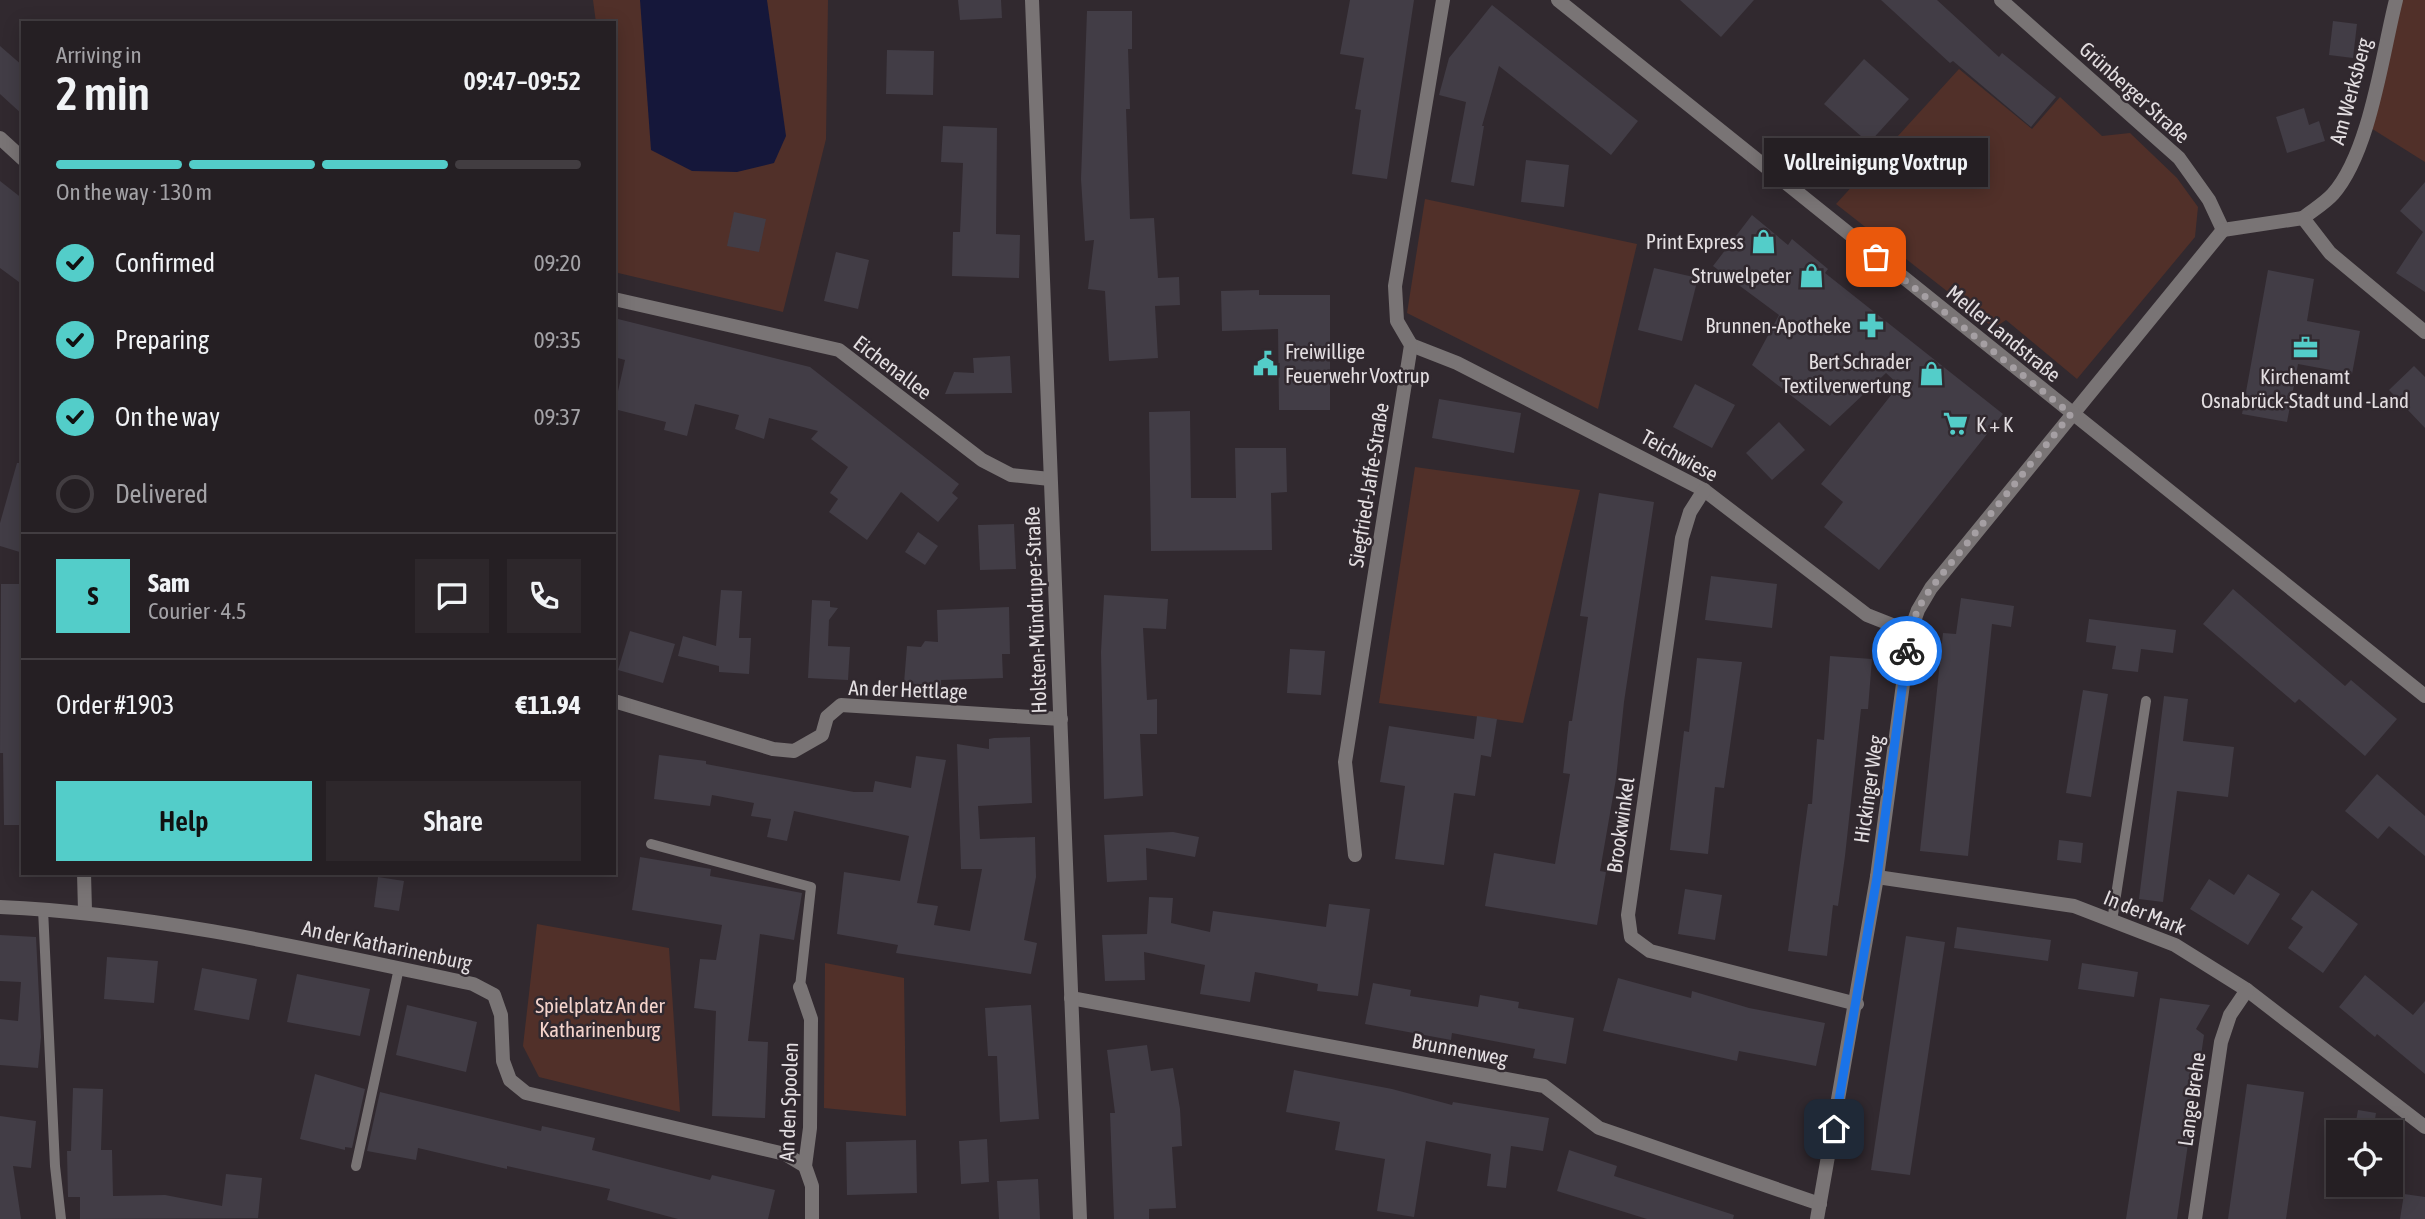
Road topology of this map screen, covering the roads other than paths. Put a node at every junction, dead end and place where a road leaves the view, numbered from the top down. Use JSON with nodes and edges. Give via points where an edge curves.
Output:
{"nodes":[{"id":1,"x":1032,"y":0,"type":"edge"},
{"id":2,"x":1443,"y":0,"type":"edge"},
{"id":3,"x":1558,"y":0,"type":"edge"},
{"id":4,"x":2001,"y":0,"type":"edge"},
{"id":5,"x":2396,"y":0,"type":"edge"},
{"id":6,"x":0,"y":138,"type":"edge"},
{"id":7,"x":21,"y":157,"type":"edge"},
{"id":8,"x":2304,"y":218,"type":"junction"},
{"id":9,"x":2223,"y":230,"type":"junction"},
{"id":10,"x":616,"y":299,"type":"edge"},
{"id":11,"x":2425,"y":332,"type":"edge"},
{"id":12,"x":1411,"y":345,"type":"junction"},
{"id":13,"x":2071,"y":414,"type":"junction"},
{"id":14,"x":1051,"y":479,"type":"junction"},
{"id":15,"x":1704,"y":490,"type":"junction"},
{"id":16,"x":1910,"y":632,"type":"junction"},
{"id":17,"x":2425,"y":696,"type":"edge"},
{"id":18,"x":2146,"y":701,"type":"dead end"},
{"id":19,"x":616,"y":702,"type":"edge"},
{"id":20,"x":1060,"y":719,"type":"junction"},
{"id":21,"x":651,"y":844,"type":"dead end"},
{"id":22,"x":1355,"y":855,"type":"dead end"},
{"id":23,"x":84,"y":875,"type":"edge"},
{"id":24,"x":1877,"y":877,"type":"junction"},
{"id":25,"x":0,"y":907,"type":"edge"},
{"id":26,"x":43,"y":909,"type":"junction"},
{"id":27,"x":85,"y":911,"type":"junction"},
{"id":28,"x":2112,"y":920,"type":"junction"},
{"id":29,"x":399,"y":968,"type":"junction"},
{"id":30,"x":800,"y":987,"type":"joint"},
{"id":31,"x":2246,"y":990,"type":"junction"},
{"id":32,"x":1071,"y":998,"type":"junction"},
{"id":33,"x":1857,"y":1004,"type":"junction"},
{"id":34,"x":2425,"y":1127,"type":"edge"},
{"id":35,"x":356,"y":1166,"type":"dead end"},
{"id":36,"x":805,"y":1166,"type":"junction"},
{"id":37,"x":1820,"y":1204,"type":"junction"},
{"id":38,"x":61,"y":1219,"type":"edge"},
{"id":39,"x":812,"y":1219,"type":"edge"},
{"id":40,"x":1080,"y":1219,"type":"edge"},
{"id":41,"x":1817,"y":1219,"type":"edge"},
{"id":42,"x":2195,"y":1219,"type":"edge"}],
"edges":[{"from":1,"to":14,"type":"street","name":"Holsten-Mündruper-Straße"},
{"from":2,"to":12,"type":"street","via":[[1395,286],[1397,321]]},
{"from":3,"to":13,"type":"street","name":"Meller Landstraße"},
{"from":4,"to":9,"type":"street","name":"Grünberger Straße","via":[[2179,158],[2209,200]]},
{"from":5,"to":8,"type":"street","name":"Am Werksberg","via":[[2353,161],[2333,194]]},
{"from":6,"to":7,"type":"street"},
{"from":8,"to":9,"type":"street"},
{"from":8,"to":11,"type":"street","via":[[2330,253]]},
{"from":9,"to":13,"type":"street"},
{"from":10,"to":14,"type":"street","name":"Eichenallee","via":[[839,351],[982,460],[1011,475]]},
{"from":12,"to":15,"type":"street","name":"Teichwiese","via":[[1457,363]]},
{"from":12,"to":22,"type":"street","name":"Siegfried-Jaffe-Straße","via":[[1345,762]]},
{"from":13,"to":16,"type":"street","name":"Hickinger Weg","via":[[1931,588]]},
{"from":13,"to":17,"type":"street","name":"Meller Landstraße"},
{"from":14,"to":20,"type":"street","name":"Holsten-Mündruper-Straße"},
{"from":15,"to":16,"type":"street","name":"Teichwiese","via":[[1867,615]]},
{"from":15,"to":33,"type":"street","name":"Brookwinkel","via":[[1690,512],[1682,538],[1628,915],[1631,937],[1650,951]]},
{"from":16,"to":24,"type":"street","name":"Hickinger Weg"},
{"from":18,"to":28,"type":"lane"},
{"from":19,"to":20,"type":"street","name":"An der Hettlage","via":[[773,749],[794,751],[822,736],[827,717],[841,705]]},
{"from":20,"to":32,"type":"street","name":"Holsten-Mündruper-Straße"},
{"from":21,"to":30,"type":"lane","via":[[810,887]]},
{"from":23,"to":27,"type":"street"},
{"from":24,"to":28,"type":"street","name":"In der Mark","via":[[2074,906]]},
{"from":24,"to":33,"type":"street","name":"Hickinger Weg"},
{"from":25,"to":26,"type":"street","name":"An der Katharinenburg"},
{"from":26,"to":27,"type":"street","name":"An der Katharinenburg"},
{"from":26,"to":38,"type":"lane"},
{"from":27,"to":29,"type":"street","name":"An der Katharinenburg","via":[[260,939]]},
{"from":28,"to":31,"type":"street","name":"In der Mark","via":[[2175,944]]},
{"from":29,"to":35,"type":"lane"},
{"from":29,"to":36,"type":"street","name":"An der Katharinenburg","via":[[473,984],[494,995],[501,1015],[503,1061],[510,1080],[526,1093],[785,1154]]},
{"from":30,"to":36,"type":"street","name":"An den Spoolen","via":[[811,1019]]},
{"from":31,"to":34,"type":"street","name":"In der Mark"},
{"from":31,"to":42,"type":"street","name":"Lange Brehe","via":[[2230,1014],[2221,1042]]},
{"from":32,"to":37,"type":"street","name":"Brunnenweg","via":[[1544,1086],[1599,1128]]},
{"from":32,"to":40,"type":"street","name":"Holsten-Mündruper-Straße"},
{"from":33,"to":37,"type":"street","name":"Hickinger Weg"},
{"from":36,"to":39,"type":"street","name":"An den Spoolen","via":[[812,1186]]},
{"from":37,"to":41,"type":"street","name":"Hickinger Weg"}]}
